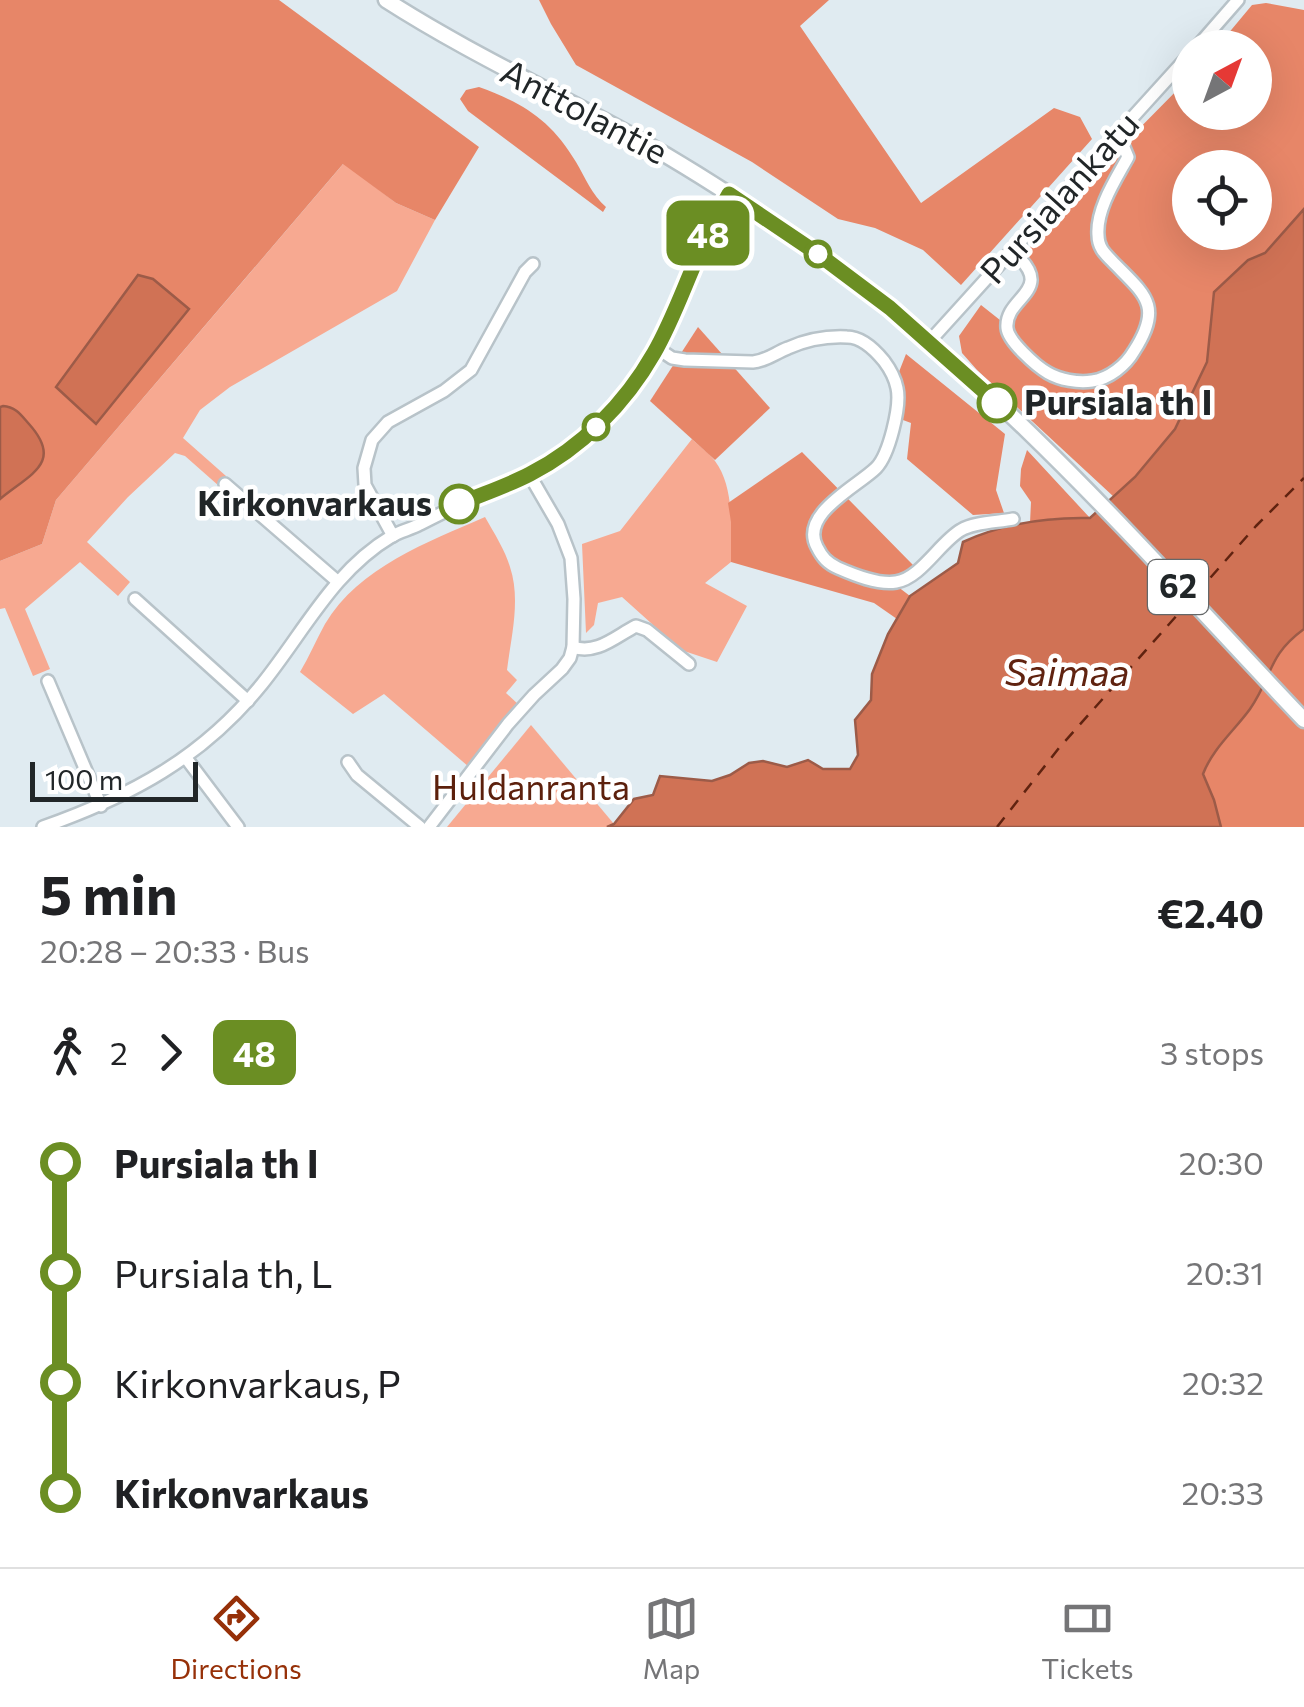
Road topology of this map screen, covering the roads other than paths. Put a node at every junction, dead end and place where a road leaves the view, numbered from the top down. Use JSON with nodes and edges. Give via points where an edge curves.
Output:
{"nodes":[{"id":1,"x":386,"y":0,"type":"edge"},
{"id":2,"x":1238,"y":0,"type":"edge"},
{"id":3,"x":1212,"y":30,"type":"edge"},
{"id":4,"x":1172,"y":73,"type":"edge"},
{"id":5,"x":1114,"y":136,"type":"junction"},
{"id":6,"x":729,"y":194,"type":"junction"},
{"id":7,"x":1012,"y":251,"type":"junction"},
{"id":8,"x":533,"y":264,"type":"dead end"},
{"id":9,"x":929,"y":342,"type":"junction"},
{"id":10,"x":657,"y":348,"type":"junction"},
{"id":11,"x":529,"y":474,"type":"junction"},
{"id":12,"x":225,"y":484,"type":"dead end"},
{"id":13,"x":1013,"y":519,"type":"dead end"},
{"id":14,"x":393,"y":536,"type":"junction"},
{"id":15,"x":338,"y":581,"type":"junction"},
{"id":16,"x":135,"y":599,"type":"dead end"},
{"id":17,"x":573,"y":647,"type":"junction"},
{"id":18,"x":689,"y":664,"type":"dead end"},
{"id":19,"x":48,"y":681,"type":"dead end"},
{"id":20,"x":248,"y":700,"type":"junction"},
{"id":21,"x":1304,"y":720,"type":"edge"},
{"id":22,"x":186,"y":758,"type":"junction"},
{"id":23,"x":348,"y":762,"type":"dead end"},
{"id":24,"x":101,"y":806,"type":"junction"},
{"id":25,"x":43,"y":827,"type":"edge"},
{"id":26,"x":238,"y":827,"type":"edge"},
{"id":27,"x":420,"y":827,"type":"edge"},
{"id":28,"x":429,"y":827,"type":"edge"}],
"edges":[{"from":1,"to":6,"type":"main road","name":"Anttolantie","number":"62"},
{"from":2,"to":3,"type":"street"},
{"from":4,"to":5,"type":"street","name":"Pursialankatu"},
{"from":5,"to":7,"type":"street","name":"Pursialankatu"},
{"from":5,"to":7,"type":"street","via":[[1128,157],[1097,231],[1102,252],[1142,292],[1150,310],[1148,329],[1115,372],[1095,382],[1069,381],[1010,339],[1009,316],[1032,276]]},
{"from":6,"to":9,"type":"main road","name":"Anttolantie","number":"62"},
{"from":6,"to":10,"type":"street"},
{"from":7,"to":9,"type":"street","name":"Pursialankatu"},
{"from":8,"to":14,"type":"street","via":[[471,370],[388,422],[372,440],[365,485]]},
{"from":9,"to":21,"type":"main road","name":"Anttolantie","number":"62","via":[[1051,454]]},
{"from":10,"to":11,"type":"street","via":[[606,417]]},
{"from":10,"to":13,"type":"street","via":[[685,360],[752,362],[805,341],[852,336],[879,354],[898,388],[882,460],[828,506],[813,530],[825,560],[835,567],[879,582],[907,580],[964,528]]},
{"from":11,"to":14,"type":"street"},
{"from":11,"to":17,"type":"street","via":[[570,558]]},
{"from":12,"to":15,"type":"street"},
{"from":14,"to":15,"type":"street"},
{"from":15,"to":20,"type":"street"},
{"from":16,"to":20,"type":"street"},
{"from":17,"to":18,"type":"street","via":[[601,646],[636,626]]},
{"from":17,"to":28,"type":"street","via":[[567,664],[515,716]]},
{"from":19,"to":24,"type":"street"},
{"from":20,"to":22,"type":"street"},
{"from":22,"to":24,"type":"street"},
{"from":22,"to":26,"type":"street"},
{"from":23,"to":27,"type":"street"},
{"from":24,"to":25,"type":"street"}]}
